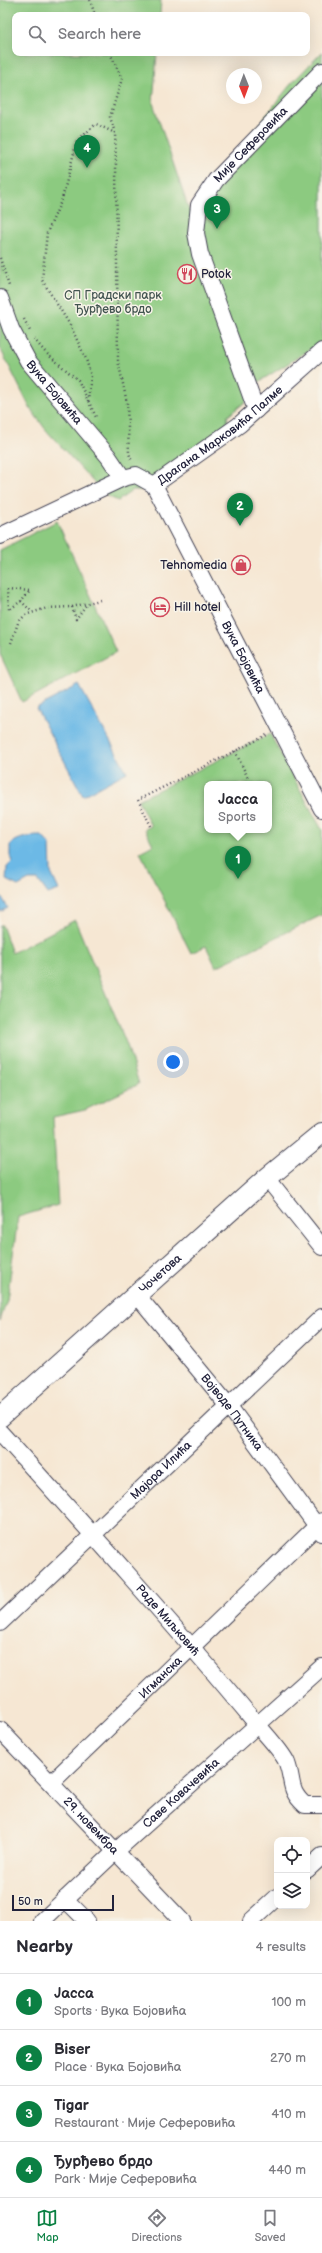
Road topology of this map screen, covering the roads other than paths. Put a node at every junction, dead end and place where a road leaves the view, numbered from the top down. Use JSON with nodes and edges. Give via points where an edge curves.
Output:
{"nodes":[{"id":1,"x":322,"y":71,"type":"edge"},
{"id":2,"x":5,"y":295,"type":"edge"},
{"id":3,"x":322,"y":351,"type":"edge"},
{"id":4,"x":256,"y":410,"type":"junction"},
{"id":5,"x":123,"y":478,"type":"junction"},
{"id":6,"x":154,"y":485,"type":"junction"},
{"id":7,"x":0,"y":536,"type":"edge"},
{"id":8,"x":322,"y":809,"type":"edge"},
{"id":9,"x":322,"y":1133,"type":"edge"},
{"id":10,"x":267,"y":1178,"type":"junction"},
{"id":11,"x":322,"y":1247,"type":"edge"},
{"id":12,"x":137,"y":1295,"type":"junction"},
{"id":13,"x":322,"y":1317,"type":"edge"},
{"id":14,"x":228,"y":1405,"type":"junction"},
{"id":15,"x":0,"y":1417,"type":"edge"},
{"id":16,"x":0,"y":1432,"type":"edge"},
{"id":17,"x":320,"y":1526,"type":"edge"},
{"id":18,"x":93,"y":1534,"type":"junction"},
{"id":19,"x":0,"y":1623,"type":"edge"},
{"id":20,"x":192,"y":1647,"type":"junction"},
{"id":21,"x":322,"y":1667,"type":"edge"},
{"id":22,"x":257,"y":1724,"type":"junction"},
{"id":23,"x":0,"y":1730,"type":"edge"},
{"id":24,"x":51,"y":1783,"type":"junction"},
{"id":25,"x":322,"y":1805,"type":"edge"},
{"id":26,"x":116,"y":1851,"type":"junction"},
{"id":27,"x":66,"y":1899,"type":"junction"},
{"id":28,"x":274,"y":1901,"type":"edge"},
{"id":29,"x":42,"y":1921,"type":"edge"},
{"id":30,"x":87,"y":1921,"type":"edge"},
{"id":31,"x":182,"y":1921,"type":"edge"},
{"id":32,"x":251,"y":1921,"type":"edge"}],
"edges":[{"from":1,"to":4,"type":"street","name":"Мије Сеферовића","via":[[216,180],[199,205],[196,233],[200,254]]},
{"from":2,"to":5,"type":"street","name":"Вука Бојовића","via":[[11,329],[28,362],[108,456]]},
{"from":3,"to":4,"type":"street","name":"Драгана Марковића Палме"},
{"from":4,"to":6,"type":"street","name":"Драгана Марковића Палме","via":[[239,425]]},
{"from":5,"to":6,"type":"street","name":"Драгана Марковића Палме","via":[[136,475]]},
{"from":5,"to":7,"type":"street","name":"Драгана Марковића Палме"},
{"from":6,"to":8,"type":"street","name":"Вука Бојовића"},
{"from":9,"to":10,"type":"street","name":"Чочетова"},
{"from":10,"to":11,"type":"street"},
{"from":10,"to":12,"type":"street","name":"Чочетова"},
{"from":12,"to":14,"type":"street","name":"Војводе Путника"},
{"from":12,"to":15,"type":"street","name":"Чочетова"},
{"from":13,"to":14,"type":"street","name":"Мајора Илића"},
{"from":14,"to":17,"type":"street","name":"Војводе Путника"},
{"from":14,"to":18,"type":"street","name":"Мајора Илића"},
{"from":16,"to":18,"type":"street","name":"Раде Миљковић"},
{"from":17,"to":20,"type":"street","name":"Игманска"},
{"from":18,"to":19,"type":"street","name":"Мајора Илића"},
{"from":18,"to":20,"type":"street","name":"Раде Миљковић"},
{"from":20,"to":22,"type":"street","name":"Раде Миљковић"},
{"from":20,"to":24,"type":"street","name":"Игманска"},
{"from":21,"to":22,"type":"street","name":"Саве Ковачевића"},
{"from":22,"to":25,"type":"street","name":"Раде Миљковић","via":[[287,1762],[291,1787],[296,1798],[305,1806]]},
{"from":22,"to":26,"type":"street","name":"Саве Ковачевића"},
{"from":23,"to":24,"type":"street","name":"29. новембра"},
{"from":24,"to":26,"type":"street","name":"29. новембра"},
{"from":26,"to":27,"type":"street","name":"Саве Ковачевића"},
{"from":26,"to":31,"type":"street","name":"29. новембра"},
{"from":27,"to":29,"type":"street","name":"Саве Ковачевића"},
{"from":27,"to":30,"type":"street"},
{"from":28,"to":32,"type":"street"}]}
